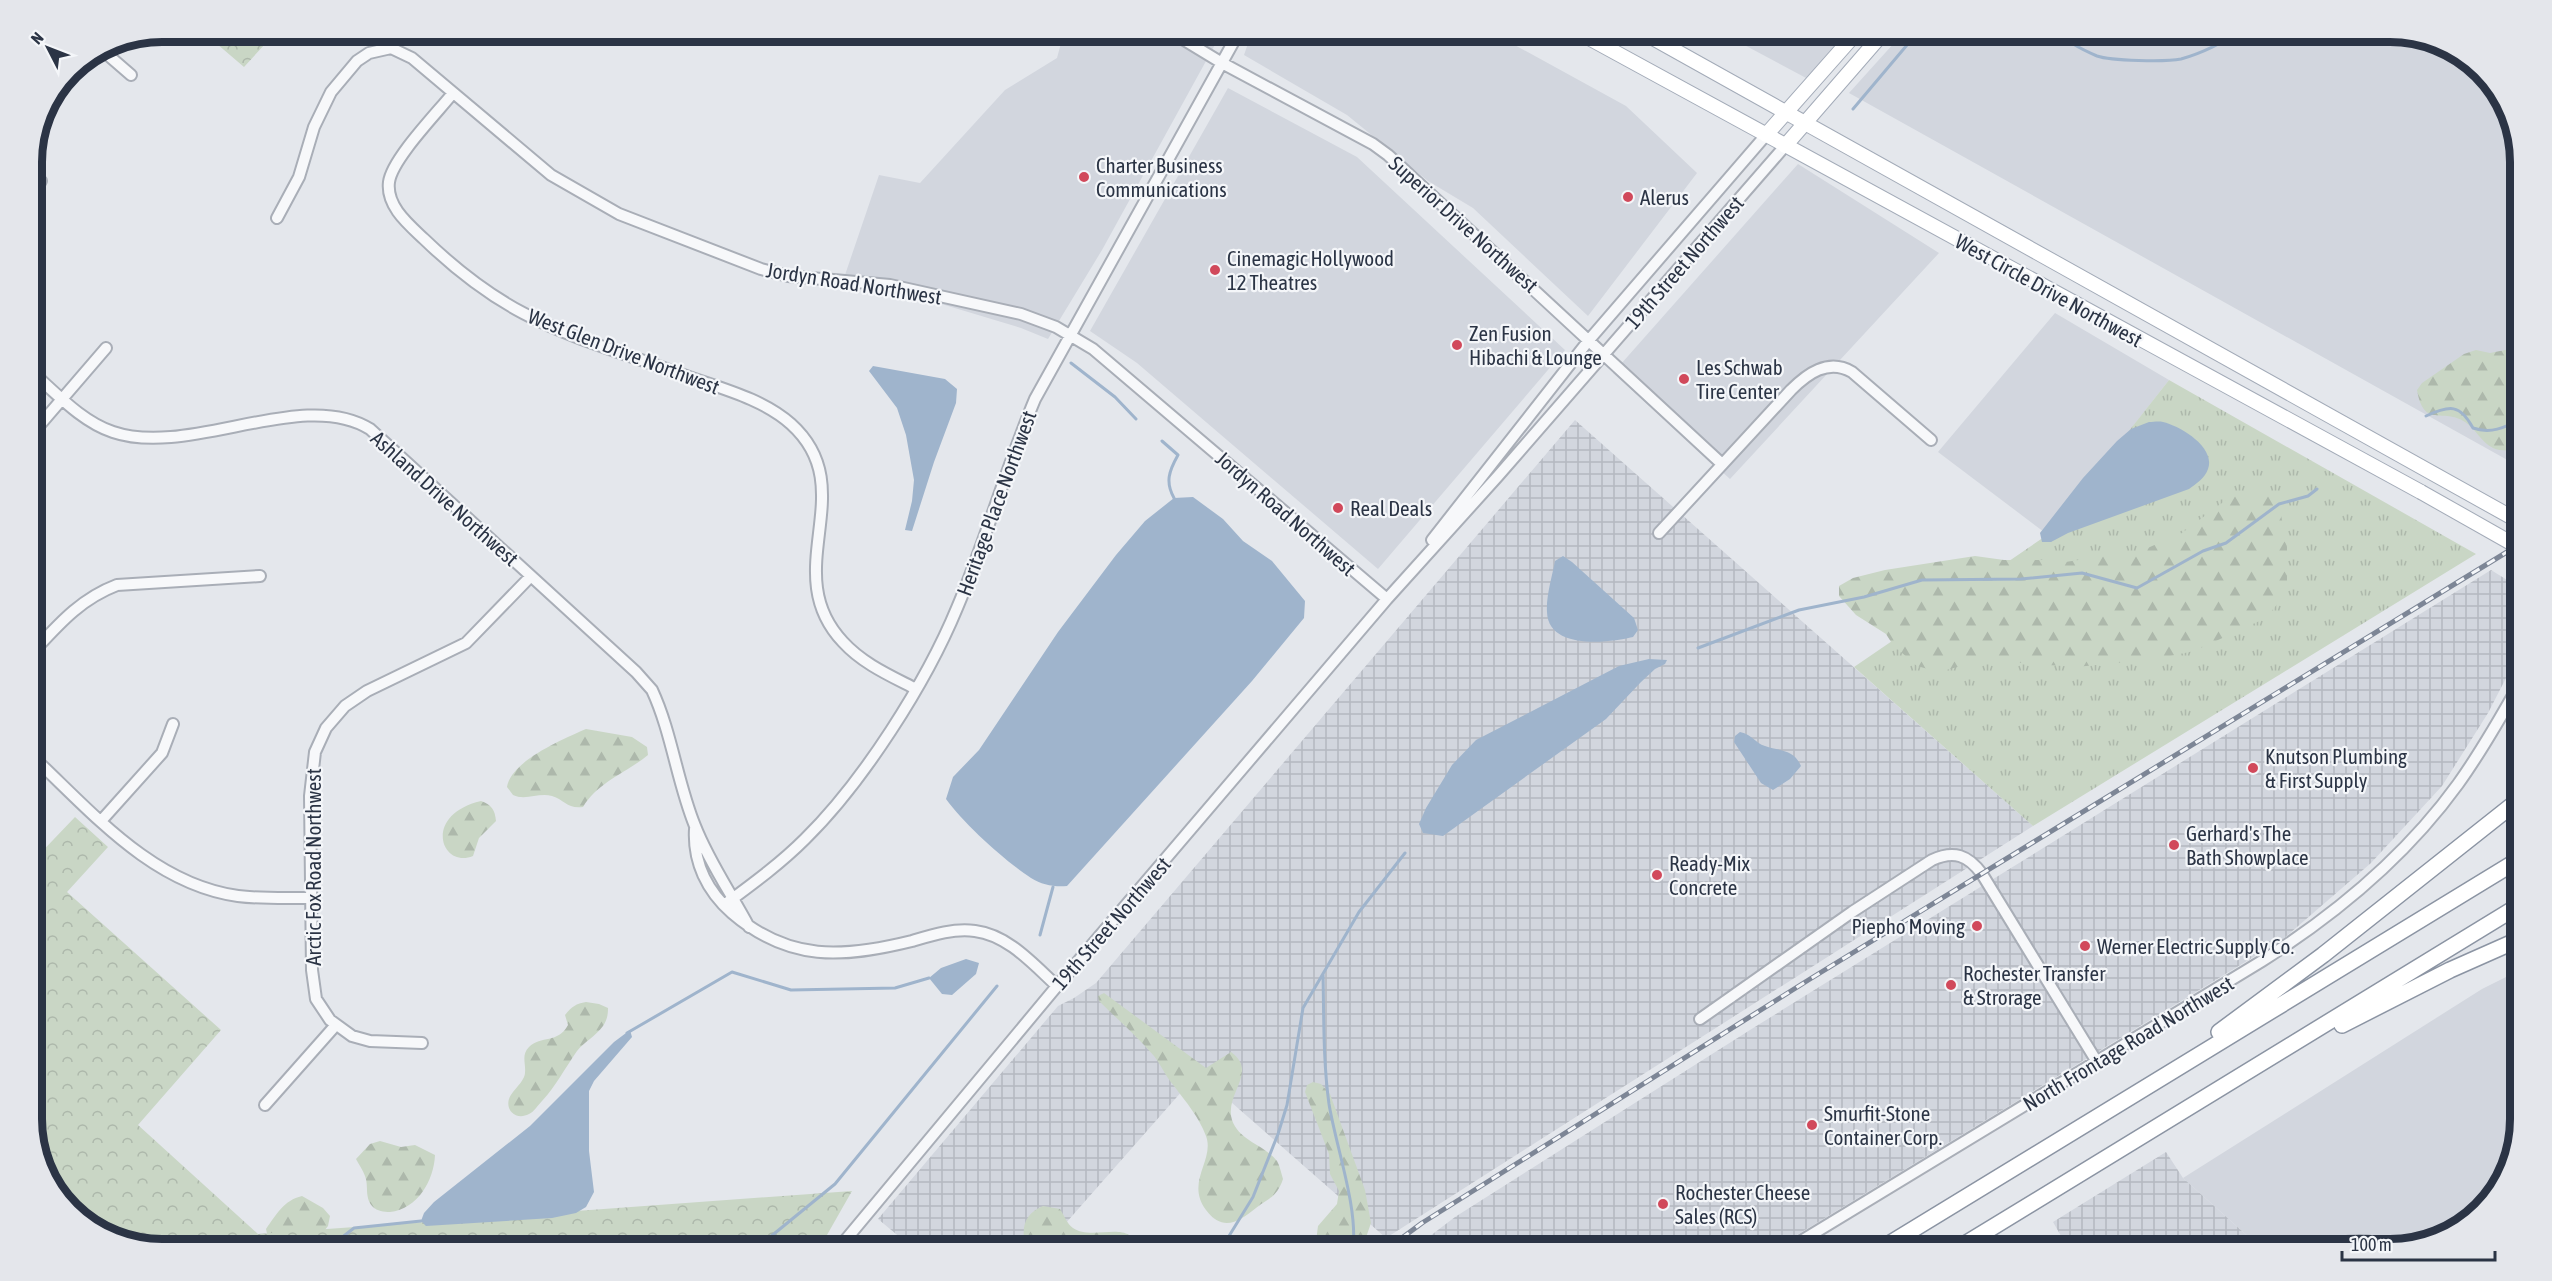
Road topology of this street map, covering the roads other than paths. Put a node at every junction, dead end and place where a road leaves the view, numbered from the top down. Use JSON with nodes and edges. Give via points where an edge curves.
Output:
{"nodes":[{"id":1,"x":1188,"y":42,"type":"edge"},
{"id":2,"x":1234,"y":42,"type":"edge"},
{"id":3,"x":1596,"y":42,"type":"edge"},
{"id":4,"x":1660,"y":42,"type":"edge"},
{"id":5,"x":1848,"y":42,"type":"edge"},
{"id":6,"x":1875,"y":42,"type":"edge"},
{"id":7,"x":108,"y":55,"type":"edge"},
{"id":8,"x":1222,"y":63,"type":"junction"},
{"id":9,"x":131,"y":75,"type":"dead end"},
{"id":10,"x":453,"y":93,"type":"junction"},
{"id":11,"x":1786,"y":111,"type":"junction"},
{"id":12,"x":1805,"y":122,"type":"junction"},
{"id":13,"x":1766,"y":135,"type":"junction"},
{"id":14,"x":1785,"y":146,"type":"junction"},
{"id":15,"x":278,"y":218,"type":"dead end"},
{"id":16,"x":1071,"y":334,"type":"junction"},
{"id":17,"x":1589,"y":340,"type":"junction"},
{"id":18,"x":106,"y":348,"type":"dead end"},
{"id":19,"x":1604,"y":354,"type":"junction"},
{"id":20,"x":42,"y":381,"type":"edge"},
{"id":21,"x":63,"y":399,"type":"junction"},
{"id":22,"x":42,"y":423,"type":"edge"},
{"id":23,"x":1931,"y":440,"type":"dead end"},
{"id":24,"x":1722,"y":464,"type":"junction"},
{"id":25,"x":2510,"y":516,"type":"edge"},
{"id":26,"x":1659,"y":533,"type":"dead end"},
{"id":27,"x":2510,"y":542,"type":"edge"},
{"id":28,"x":260,"y":576,"type":"dead end"},
{"id":29,"x":531,"y":576,"type":"junction"},
{"id":30,"x":1387,"y":599,"type":"junction"},
{"id":31,"x":42,"y":643,"type":"edge"},
{"id":32,"x":916,"y":689,"type":"junction"},
{"id":33,"x":2510,"y":699,"type":"edge"},
{"id":34,"x":173,"y":724,"type":"dead end"},
{"id":35,"x":42,"y":765,"type":"edge"},
{"id":36,"x":2510,"y":807,"type":"edge"},
{"id":37,"x":101,"y":821,"type":"junction"},
{"id":38,"x":695,"y":826,"type":"junction"},
{"id":39,"x":2510,"y":865,"type":"edge"},
{"id":40,"x":311,"y":898,"type":"junction"},
{"id":41,"x":733,"y":898,"type":"junction"},
{"id":42,"x":724,"y":905,"type":"junction"},
{"id":43,"x":2510,"y":911,"type":"edge"},
{"id":44,"x":749,"y":927,"type":"junction"},
{"id":45,"x":2510,"y":943,"type":"edge"},
{"id":46,"x":1057,"y":986,"type":"junction"},
{"id":47,"x":1700,"y":1019,"type":"dead end"},
{"id":48,"x":335,"y":1026,"type":"junction"},
{"id":49,"x":422,"y":1043,"type":"dead end"},
{"id":50,"x":2097,"y":1062,"type":"junction"},
{"id":51,"x":2238,"y":1078,"type":"junction"},
{"id":52,"x":265,"y":1105,"type":"dead end"},
{"id":53,"x":2037,"y":1155,"type":"junction"},
{"id":54,"x":847,"y":1239,"type":"edge"},
{"id":55,"x":1806,"y":1239,"type":"edge"},
{"id":56,"x":1899,"y":1239,"type":"edge"},
{"id":57,"x":1975,"y":1239,"type":"edge"}],
"edges":[{"from":1,"to":8,"type":"street","name":"Superior Drive Northwest"},
{"from":2,"to":8,"type":"street","name":"Heritage Place Northwest"},
{"from":3,"to":13,"type":"main road","name":"West Circle Drive Northwest"},
{"from":4,"to":11,"type":"main road","name":"West Circle Drive Northwest"},
{"from":5,"to":11,"type":"main road","name":"19th Street Northwest"},
{"from":6,"to":12,"type":"main road","name":"19th Street Northwest"},
{"from":7,"to":9,"type":"street"},
{"from":8,"to":16,"type":"street","name":"Heritage Place Northwest"},
{"from":8,"to":17,"type":"street","name":"Superior Drive Northwest","via":[[1388,154]]},
{"from":10,"to":15,"type":"street","name":"Jordyn Road Northwest","via":[[402,52],[391,48],[369,52],[331,92],[314,127],[299,177]]},
{"from":10,"to":16,"type":"street","name":"Jordyn Road Northwest","via":[[551,175],[619,214],[761,269],[804,278],[890,285],[1021,314]]},
{"from":10,"to":32,"type":"street","name":"West Glen Drive Northwest","via":[[408,148],[391,176],[389,196],[405,219],[456,268],[522,312],[556,329],[741,396],[778,414],[805,438],[820,467],[824,499],[816,550],[816,587],[830,625],[858,657]]},
{"from":11,"to":12,"type":"main road","name":"West Circle Drive Northwest"},
{"from":11,"to":13,"type":"main road","name":"19th Street Northwest"},
{"from":12,"to":14,"type":"main road","name":"19th Street Northwest"},
{"from":12,"to":25,"type":"main road","name":"West Circle Drive Northwest"},
{"from":13,"to":14,"type":"main road","name":"West Circle Drive Northwest"},
{"from":13,"to":17,"type":"street","name":"19th Street Northwest"},
{"from":14,"to":19,"type":"street","name":"19th Street Northwest"},
{"from":14,"to":27,"type":"main road","name":"West Circle Drive Northwest","bridge":true},
{"from":16,"to":30,"type":"street","name":"Jordyn Road Northwest"},
{"from":16,"to":32,"type":"street","name":"Heritage Place Northwest","via":[[1035,399],[957,610]]},
{"from":17,"to":19,"type":"street","name":"Superior Drive Northwest"},
{"from":17,"to":30,"type":"street","name":"19th Street Northwest"},
{"from":18,"to":21,"type":"street"},
{"from":19,"to":24,"type":"street","name":"Superior Drive Northwest"},
{"from":19,"to":30,"type":"street","name":"19th Street Northwest"},
{"from":20,"to":21,"type":"street","name":"Ashland Drive Northwest"},
{"from":21,"to":22,"type":"street"},
{"from":21,"to":29,"type":"street","name":"Ashland Drive Northwest","via":[[104,429],[147,438],[302,416],[351,419],[378,435]]},
{"from":23,"to":24,"type":"street","via":[[1860,377],[1845,368],[1828,366],[1799,382]]},
{"from":24,"to":26,"type":"street"},
{"from":28,"to":31,"type":"street","via":[[117,585],[74,609]]},
{"from":29,"to":38,"type":"street","name":"Ashland Drive Northwest","via":[[652,690]]},
{"from":29,"to":40,"type":"street","name":"Arctic Fox Road Northwest","via":[[466,643],[356,697],[326,728],[315,752],[310,778]]},
{"from":30,"to":46,"type":"street","name":"19th Street Northwest"},
{"from":32,"to":41,"type":"street","name":"Heritage Place Northwest","via":[[863,770],[823,819],[804,840]]},
{"from":33,"to":50,"type":"street","name":"North Frontage Road Northwest","via":[[2458,784],[2371,879],[2286,946]]},
{"from":34,"to":37,"type":"street","via":[[157,760]]},
{"from":35,"to":37,"type":"street"},
{"from":36,"to":53,"type":"highway","via":[[2251,1010]]},
{"from":37,"to":40,"type":"street","via":[[149,861],[202,886],[238,896]]},
{"from":38,"to":41,"type":"street","name":"Ashland Drive Northwest"},
{"from":38,"to":42,"type":"street","name":"Ashland Drive Northwest","via":[[699,866],[711,891]]},
{"from":39,"to":53,"type":"highway"},
{"from":40,"to":48,"type":"street","name":"Arctic Fox Road Northwest","via":[[313,990]]},
{"from":41,"to":42,"type":"street","name":"Heritage Place Northwest"},
{"from":41,"to":44,"type":"street","name":"Ashland Drive Northwest"},
{"from":42,"to":44,"type":"street","name":"Ashland Drive Northwest"},
{"from":43,"to":51,"type":"highway"},
{"from":44,"to":46,"type":"street","name":"Ashland Drive Northwest","via":[[789,947],[836,954],[862,952],[950,931],[974,930],[1002,940]]},
{"from":45,"to":51,"type":"highway"},
{"from":46,"to":54,"type":"street","name":"19th Street Northwest"},
{"from":47,"to":50,"type":"street","via":[[1932,860],[1960,854],[1974,862],[1982,874]]},
{"from":48,"to":49,"type":"street","via":[[370,1041]]},
{"from":48,"to":52,"type":"street"},
{"from":50,"to":55,"type":"street","name":"North Frontage Road Northwest"},
{"from":51,"to":57,"type":"highway"},
{"from":53,"to":56,"type":"highway"}]}
